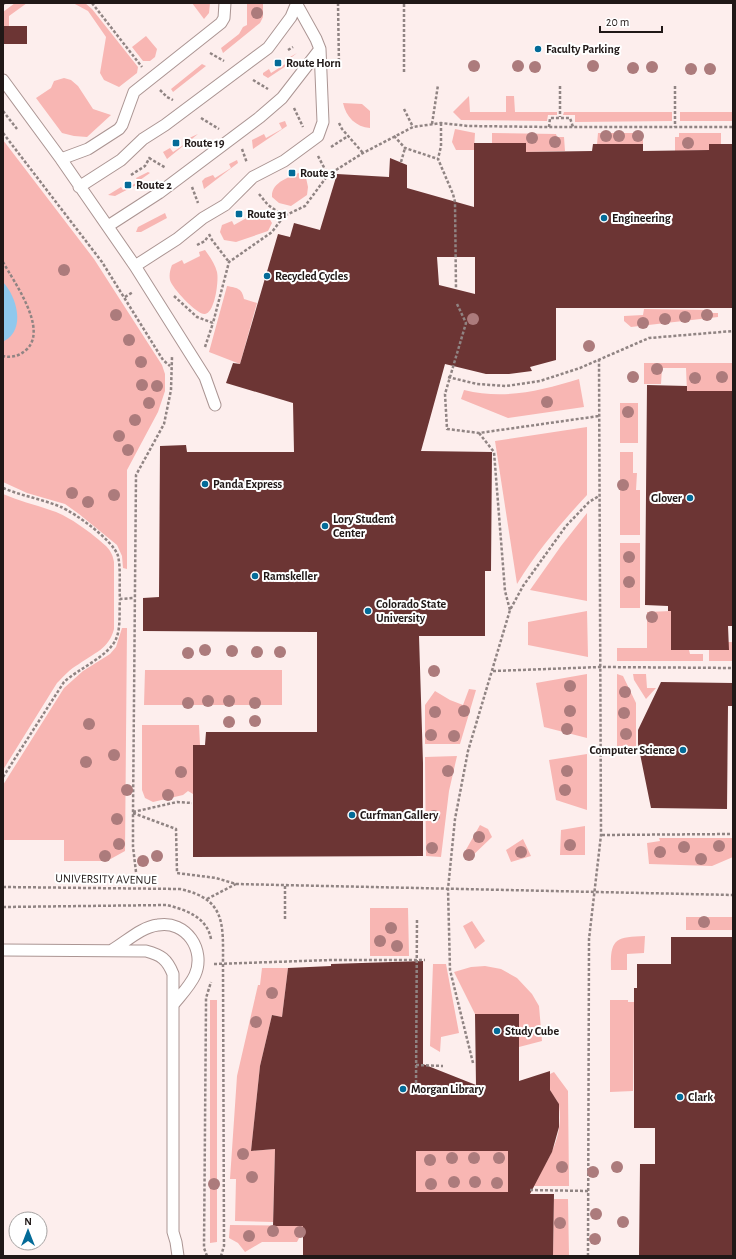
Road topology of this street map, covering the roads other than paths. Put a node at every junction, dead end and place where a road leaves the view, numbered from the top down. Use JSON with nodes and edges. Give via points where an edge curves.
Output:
{"nodes":[{"id":1,"x":225,"y":3,"type":"edge"},
{"id":2,"x":296,"y":4,"type":"edge"},
{"id":3,"x":320,"y":49,"type":"junction"},
{"id":4,"x":3,"y":80,"type":"edge"},
{"id":5,"x":61,"y":159,"type":"junction"},
{"id":6,"x":79,"y":187,"type":"junction"},
{"id":7,"x":108,"y":226,"type":"junction"},
{"id":8,"x":135,"y":266,"type":"junction"},
{"id":9,"x":215,"y":405,"type":"dead end"},
{"id":10,"x":3,"y":950,"type":"edge"},
{"id":11,"x":112,"y":950,"type":"junction"},
{"id":12,"x":173,"y":1005,"type":"junction"},
{"id":13,"x":178,"y":1256,"type":"edge"}],
"edges":[{"from":1,"to":5,"type":"lane","via":[[221,23],[150,78],[131,96],[119,129],[88,150]]},
{"from":2,"to":3,"type":"lane"},
{"from":2,"to":6,"type":"lane","via":[[291,17],[268,48],[143,140],[121,160]]},
{"from":3,"to":7,"type":"lane","via":[[282,98],[159,193]]},
{"from":3,"to":8,"type":"lane","via":[[322,130],[318,136],[284,161],[253,177],[225,205]]},
{"from":4,"to":5,"type":"lane"},
{"from":5,"to":6,"type":"lane"},
{"from":6,"to":7,"type":"lane"},
{"from":7,"to":8,"type":"lane"},
{"from":8,"to":9,"type":"lane","via":[[205,377]]},
{"from":10,"to":11,"type":"lane"},
{"from":11,"to":12,"type":"lane","via":[[146,951],[159,955],[169,964],[173,974]]},
{"from":11,"to":12,"type":"lane","via":[[145,929],[158,925],[171,925],[186,931],[198,953],[198,964],[194,976]]},
{"from":12,"to":13,"type":"lane","via":[[173,1232]]}]}
